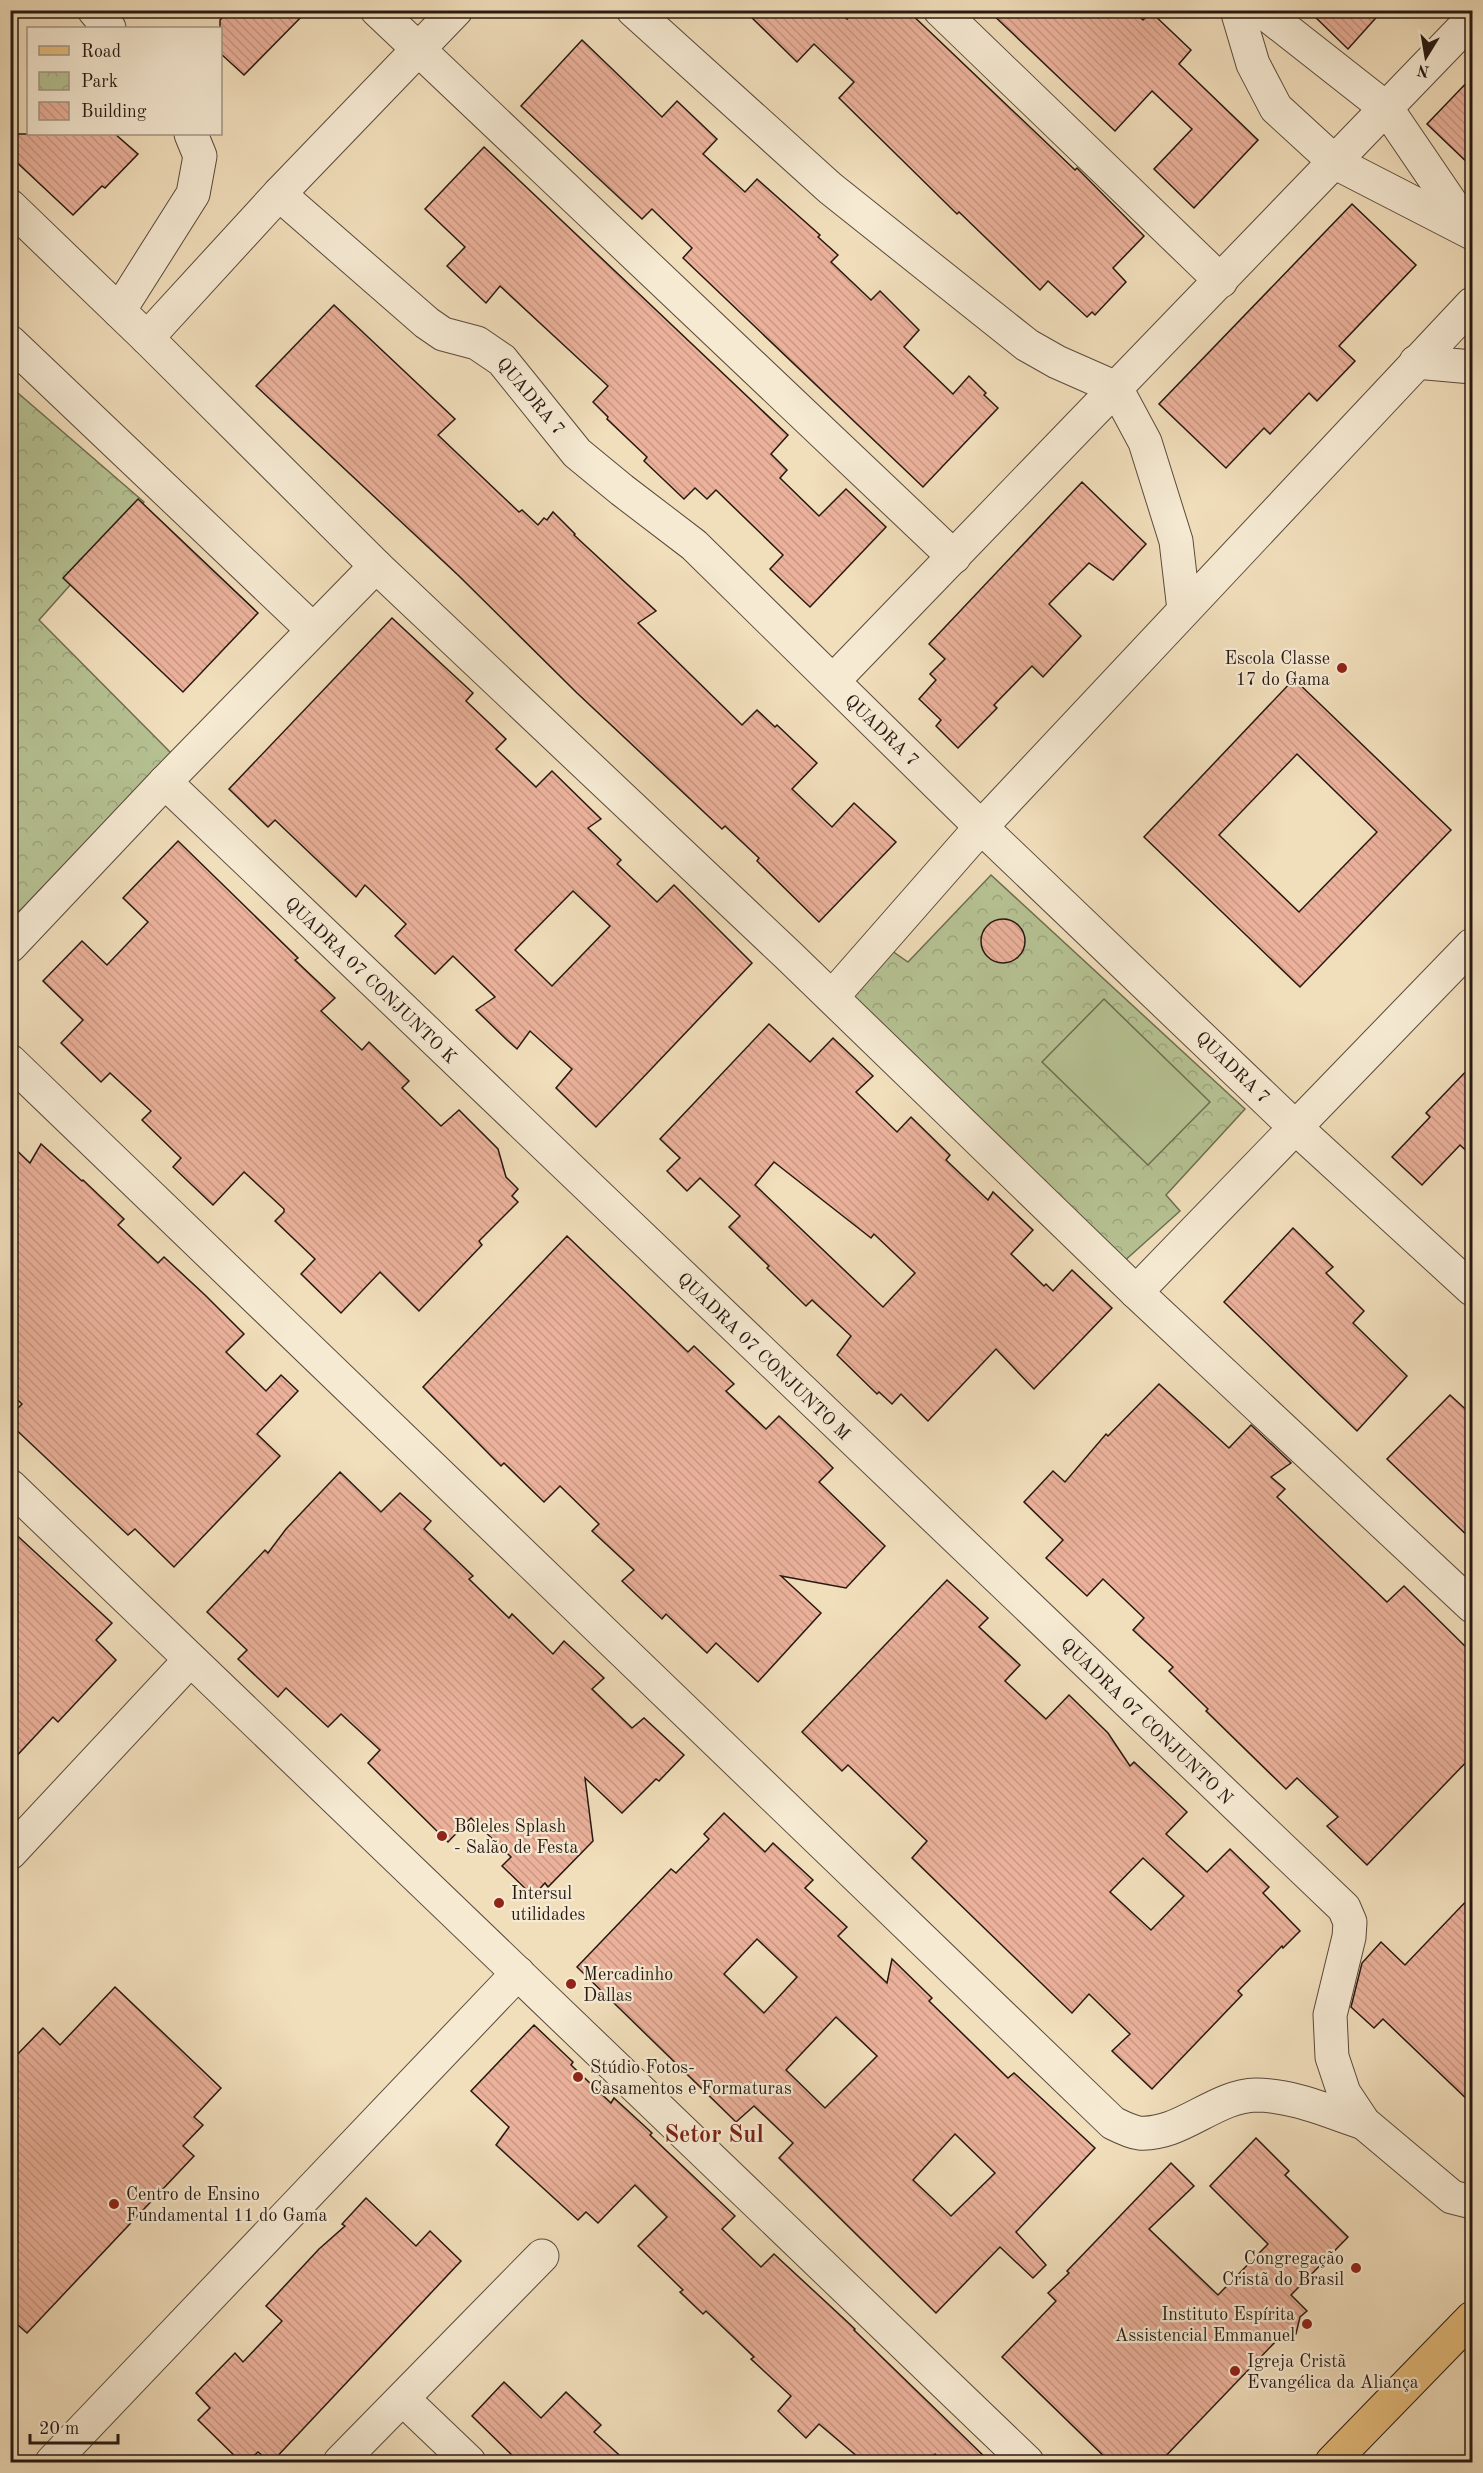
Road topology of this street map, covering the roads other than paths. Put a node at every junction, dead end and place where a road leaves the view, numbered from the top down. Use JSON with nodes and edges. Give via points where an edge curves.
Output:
{"nodes":[{"id":1,"x":94,"y":10,"type":"edge"},
{"id":2,"x":377,"y":10,"type":"edge"},
{"id":3,"x":456,"y":10,"type":"edge"},
{"id":4,"x":633,"y":10,"type":"edge"},
{"id":5,"x":940,"y":10,"type":"edge"},
{"id":6,"x":1237,"y":10,"type":"edge"},
{"id":7,"x":1261,"y":10,"type":"edge"},
{"id":8,"x":1473,"y":19,"type":"edge"},
{"id":9,"x":108,"y":27,"type":"edge"},
{"id":10,"x":418,"y":50,"type":"junction"},
{"id":11,"x":1387,"y":109,"type":"junction"},
{"id":12,"x":191,"y":135,"type":"edge"},
{"id":13,"x":1336,"y":163,"type":"junction"},
{"id":14,"x":279,"y":194,"type":"junction"},
{"id":15,"x":10,"y":207,"type":"edge"},
{"id":16,"x":1471,"y":232,"type":"edge"},
{"id":17,"x":1221,"y":281,"type":"junction"},
{"id":18,"x":1473,"y":304,"type":"edge"},
{"id":19,"x":119,"y":311,"type":"junction"},
{"id":20,"x":147,"y":338,"type":"junction"},
{"id":21,"x":10,"y":342,"type":"edge"},
{"id":22,"x":1416,"y":363,"type":"junction"},
{"id":23,"x":1473,"y":367,"type":"edge"},
{"id":24,"x":1116,"y":388,"type":"junction"},
{"id":25,"x":954,"y":557,"type":"junction"},
{"id":26,"x":376,"y":566,"type":"junction"},
{"id":27,"x":1184,"y":610,"type":"junction"},
{"id":28,"x":312,"y":629,"type":"junction"},
{"id":29,"x":833,"y":681,"type":"junction"},
{"id":30,"x":165,"y":782,"type":"junction"},
{"id":31,"x":981,"y":827,"type":"junction"},
{"id":32,"x":1473,"y":945,"type":"edge"},
{"id":33,"x":10,"y":946,"type":"edge"},
{"id":34,"x":832,"y":997,"type":"junction"},
{"id":35,"x":10,"y":1061,"type":"edge"},
{"id":36,"x":1296,"y":1128,"type":"junction"},
{"id":37,"x":578,"y":1179,"type":"joint"},
{"id":38,"x":1471,"y":1286,"type":"edge"},
{"id":39,"x":1136,"y":1292,"type":"junction"},
{"id":40,"x":10,"y":1486,"type":"edge"},
{"id":41,"x":950,"y":1533,"type":"joint"},
{"id":42,"x":1473,"y":1606,"type":"edge"},
{"id":43,"x":190,"y":1660,"type":"junction"},
{"id":44,"x":10,"y":1853,"type":"edge"},
{"id":45,"x":518,"y":1973,"type":"junction"},
{"id":46,"x":1364,"y":2123,"type":"junction"},
{"id":47,"x":1473,"y":2202,"type":"edge"},
{"id":48,"x":542,"y":2256,"type":"dead end"},
{"id":49,"x":1473,"y":2318,"type":"edge"},
{"id":50,"x":403,"y":2399,"type":"junction"},
{"id":51,"x":52,"y":2463,"type":"edge"},
{"id":52,"x":340,"y":2463,"type":"edge"},
{"id":53,"x":469,"y":2463,"type":"edge"},
{"id":54,"x":1027,"y":2463,"type":"edge"},
{"id":55,"x":1332,"y":2463,"type":"edge"}],
"edges":[{"from":1,"to":9,"type":"street"},
{"from":2,"to":10,"type":"street"},
{"from":3,"to":10,"type":"street"},
{"from":4,"to":24,"type":"street","via":[[830,188],[1027,345]]},
{"from":5,"to":17,"type":"street"},
{"from":6,"to":13,"type":"street","via":[[1253,64],[1276,108]]},
{"from":7,"to":11,"type":"street"},
{"from":8,"to":11,"type":"street"},
{"from":10,"to":14,"type":"street"},
{"from":10,"to":25,"type":"street"},
{"from":11,"to":13,"type":"street"},
{"from":11,"to":16,"type":"street"},
{"from":12,"to":19,"type":"street","via":[[200,156],[193,194]]},
{"from":13,"to":16,"type":"street"},
{"from":13,"to":17,"type":"street"},
{"from":14,"to":20,"type":"street"},
{"from":14,"to":29,"type":"street","name":"QUADRA 7","via":[[428,323],[443,334],[492,351],[578,453],[694,545]]},
{"from":15,"to":19,"type":"street"},
{"from":17,"to":24,"type":"street"},
{"from":18,"to":22,"type":"street"},
{"from":19,"to":20,"type":"street"},
{"from":20,"to":26,"type":"street"},
{"from":21,"to":28,"type":"street"},
{"from":22,"to":23,"type":"street"},
{"from":22,"to":27,"type":"street"},
{"from":24,"to":25,"type":"street"},
{"from":24,"to":27,"type":"street","via":[[1144,442],[1176,541]]},
{"from":25,"to":29,"type":"street"},
{"from":26,"to":28,"type":"street"},
{"from":26,"to":34,"type":"street"},
{"from":27,"to":31,"type":"street"},
{"from":28,"to":30,"type":"street"},
{"from":29,"to":31,"type":"street","name":"QUADRA 7"},
{"from":30,"to":33,"type":"street"},
{"from":30,"to":37,"type":"street","name":"QUADRA 07 CONJUNTO K"},
{"from":31,"to":34,"type":"street"},
{"from":31,"to":36,"type":"street","name":"QUADRA 7"},
{"from":32,"to":36,"type":"street"},
{"from":34,"to":39,"type":"street"},
{"from":35,"to":46,"type":"street","via":[[1113,2123],[1137,2133],[1158,2133],[1230,2100],[1256,2095],[1286,2098]]},
{"from":36,"to":38,"type":"street","name":"QUADRA 7"},
{"from":36,"to":39,"type":"street"},
{"from":37,"to":41,"type":"street","name":"QUADRA 07 CONJUNTO M"},
{"from":39,"to":42,"type":"street"},
{"from":40,"to":43,"type":"street"},
{"from":41,"to":46,"type":"street","name":"QUADRA 07 CONJUNTO N","via":[[1344,1908],[1350,1922],[1349,1937],[1330,2015],[1332,2057],[1344,2093]]},
{"from":43,"to":44,"type":"street"},
{"from":43,"to":45,"type":"street"},
{"from":45,"to":51,"type":"street"},
{"from":45,"to":54,"type":"street"},
{"from":46,"to":47,"type":"street","via":[[1452,2197]]},
{"from":48,"to":50,"type":"street"},
{"from":49,"to":55,"type":"main road"},
{"from":50,"to":52,"type":"street"},
{"from":50,"to":53,"type":"street"}]}
